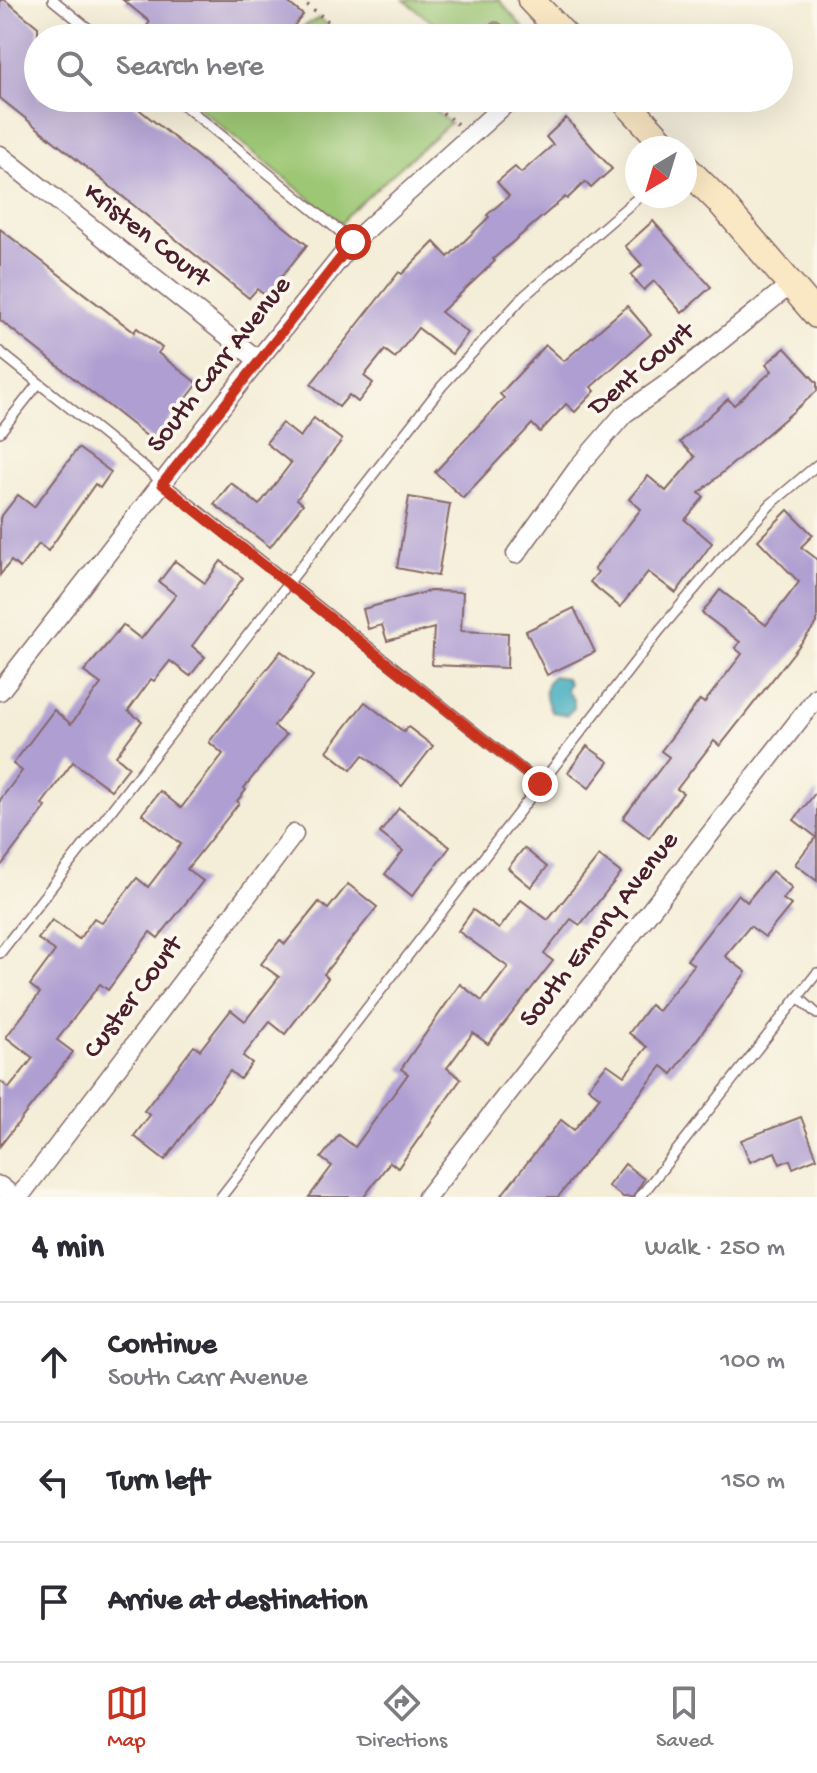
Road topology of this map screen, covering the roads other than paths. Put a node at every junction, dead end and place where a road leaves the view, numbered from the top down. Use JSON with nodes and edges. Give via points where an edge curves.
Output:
{"nodes":[{"id":1,"x":53,"y":0,"type":"edge"},
{"id":2,"x":531,"y":0,"type":"edge"},
{"id":3,"x":83,"y":24,"type":"edge"},
{"id":4,"x":554,"y":24,"type":"edge"},
{"id":5,"x":192,"y":112,"type":"edge"},
{"id":6,"x":496,"y":112,"type":"edge"},
{"id":7,"x":635,"y":112,"type":"edge"},
{"id":8,"x":657,"y":136,"type":"edge"},
{"id":9,"x":0,"y":155,"type":"edge"},
{"id":10,"x":697,"y":180,"type":"edge"},
{"id":11,"x":626,"y":208,"type":"edge"},
{"id":12,"x":353,"y":242,"type":"junction"},
{"id":13,"x":791,"y":284,"type":"junction"},
{"id":14,"x":817,"y":315,"type":"edge"},
{"id":15,"x":0,"y":352,"type":"edge"},
{"id":16,"x":258,"y":360,"type":"junction"},
{"id":17,"x":38,"y":384,"type":"junction"},
{"id":18,"x":0,"y":432,"type":"edge"},
{"id":19,"x":817,"y":465,"type":"edge"},
{"id":20,"x":162,"y":484,"type":"junction"},
{"id":21,"x":516,"y":554,"type":"dead end"},
{"id":22,"x":290,"y":584,"type":"junction"},
{"id":23,"x":0,"y":691,"type":"edge"},
{"id":24,"x":817,"y":697,"type":"edge"},
{"id":25,"x":540,"y":784,"type":"junction"},
{"id":26,"x":294,"y":834,"type":"dead end"},
{"id":27,"x":0,"y":953,"type":"edge"},
{"id":28,"x":817,"y":973,"type":"edge"},
{"id":29,"x":798,"y":997,"type":"junction"},
{"id":30,"x":817,"y":1014,"type":"edge"},
{"id":31,"x":0,"y":1186,"type":"edge"},
{"id":32,"x":16,"y":1197,"type":"edge"},
{"id":33,"x":221,"y":1197,"type":"edge"},
{"id":34,"x":427,"y":1197,"type":"edge"},
{"id":35,"x":640,"y":1197,"type":"edge"}],
"edges":[{"from":1,"to":3,"type":"lane"},
{"from":2,"to":4,"type":"street"},
{"from":5,"to":12,"type":"lane"},
{"from":6,"to":12,"type":"street","name":"South Carr Avenue"},
{"from":7,"to":8,"type":"street"},
{"from":9,"to":16,"type":"street","name":"Kristen Court"},
{"from":10,"to":13,"type":"street"},
{"from":11,"to":22,"type":"lane","via":[[490,330]]},
{"from":12,"to":16,"type":"street","name":"South Carr Avenue"},
{"from":13,"to":14,"type":"street"},
{"from":13,"to":21,"type":"street","name":"Dent Court","via":[[624,414]]},
{"from":15,"to":17,"type":"lane"},
{"from":16,"to":20,"type":"street","name":"South Carr Avenue"},
{"from":17,"to":18,"type":"lane"},
{"from":17,"to":20,"type":"lane"},
{"from":19,"to":25,"type":"lane","via":[[771,504],[720,559]]},
{"from":20,"to":22,"type":"lane"},
{"from":20,"to":23,"type":"street","name":"South Carr Avenue"},
{"from":22,"to":25,"type":"lane"},
{"from":22,"to":27,"type":"lane"},
{"from":24,"to":34,"type":"street","name":"South Emory Avenue"},
{"from":25,"to":33,"type":"lane"},
{"from":26,"to":32,"type":"street","name":"Custer Court"},
{"from":28,"to":29,"type":"lane"},
{"from":29,"to":30,"type":"lane"},
{"from":29,"to":35,"type":"lane"},
{"from":31,"to":32,"type":"street"}]}
